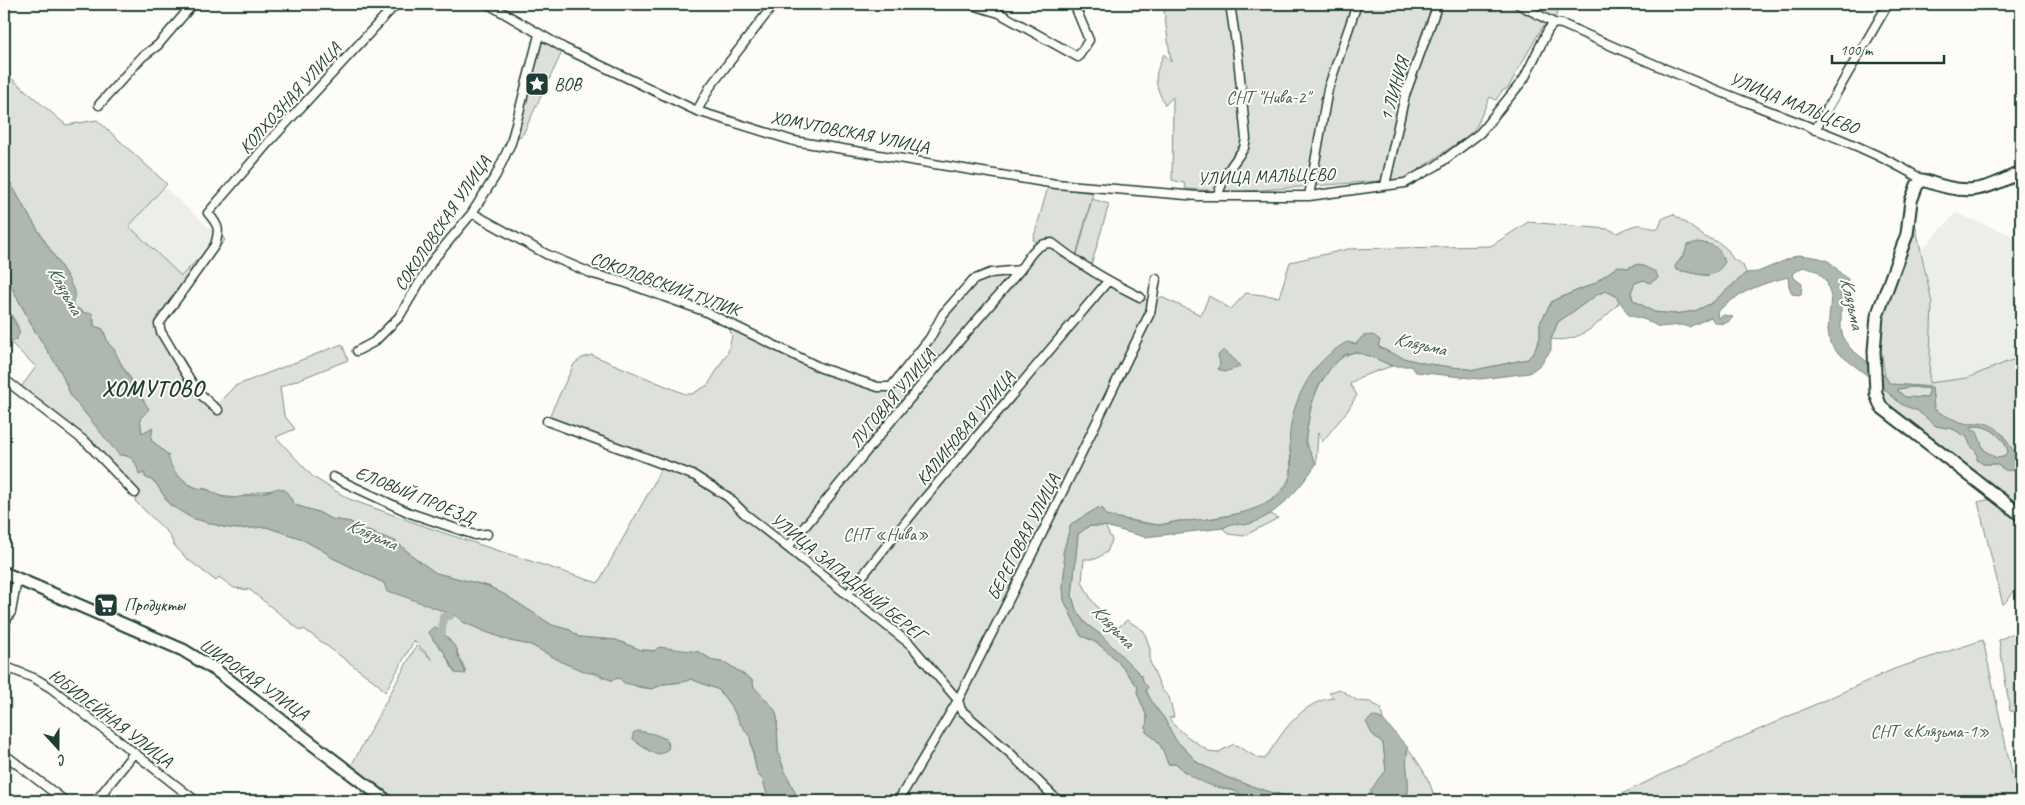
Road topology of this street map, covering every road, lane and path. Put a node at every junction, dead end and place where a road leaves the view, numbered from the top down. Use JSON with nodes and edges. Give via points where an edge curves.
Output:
{"nodes":[{"id":1,"x":192,"y":4,"type":"edge"},
{"id":2,"x":396,"y":4,"type":"edge"},
{"id":3,"x":774,"y":4,"type":"edge"},
{"id":4,"x":970,"y":4,"type":"edge"},
{"id":5,"x":1074,"y":4,"type":"edge"},
{"id":6,"x":1230,"y":4,"type":"edge"},
{"id":7,"x":1358,"y":4,"type":"edge"},
{"id":8,"x":1438,"y":4,"type":"edge"},
{"id":9,"x":1518,"y":4,"type":"edge"},
{"id":10,"x":1888,"y":4,"type":"edge"},
{"id":11,"x":491,"y":5,"type":"edge"},
{"id":12,"x":1554,"y":23,"type":"junction"},
{"id":13,"x":539,"y":35,"type":"junction"},
{"id":14,"x":99,"y":105,"type":"dead end"},
{"id":15,"x":697,"y":111,"type":"junction"},
{"id":16,"x":1815,"y":130,"type":"junction"},
{"id":17,"x":2021,"y":172,"type":"edge"},
{"id":18,"x":1924,"y":180,"type":"junction"},
{"id":19,"x":1385,"y":185,"type":"junction"},
{"id":20,"x":1174,"y":195,"type":"joint"},
{"id":21,"x":1217,"y":196,"type":"junction"},
{"id":22,"x":1309,"y":196,"type":"junction"},
{"id":23,"x":472,"y":213,"type":"junction"},
{"id":24,"x":1020,"y":270,"type":"junction"},
{"id":25,"x":1156,"y":279,"type":"dead end"},
{"id":26,"x":1108,"y":281,"type":"junction"},
{"id":27,"x":1140,"y":297,"type":"dead end"},
{"id":28,"x":357,"y":351,"type":"dead end"},
{"id":29,"x":4,"y":379,"type":"edge"},
{"id":30,"x":218,"y":410,"type":"dead end"},
{"id":31,"x":547,"y":421,"type":"dead end"},
{"id":32,"x":333,"y":478,"type":"dead end"},
{"id":33,"x":135,"y":493,"type":"dead end"},
{"id":34,"x":2021,"y":515,"type":"edge"},
{"id":35,"x":488,"y":534,"type":"dead end"},
{"id":36,"x":788,"y":547,"type":"junction"},
{"id":37,"x":4,"y":573,"type":"edge"},
{"id":38,"x":17,"y":579,"type":"junction"},
{"id":39,"x":846,"y":595,"type":"junction"},
{"id":40,"x":4,"y":624,"type":"edge"},
{"id":41,"x":4,"y":666,"type":"edge"},
{"id":42,"x":958,"y":700,"type":"junction"},
{"id":43,"x":134,"y":753,"type":"junction"},
{"id":44,"x":4,"y":754,"type":"edge"},
{"id":45,"x":65,"y":801,"type":"edge"},
{"id":46,"x":96,"y":801,"type":"edge"},
{"id":47,"x":196,"y":801,"type":"edge"},
{"id":48,"x":387,"y":801,"type":"edge"},
{"id":49,"x":898,"y":801,"type":"edge"},
{"id":50,"x":1058,"y":801,"type":"edge"}],
"edges":[{"from":1,"to":14,"type":"street","via":[[158,45],[142,56]]},
{"from":2,"to":30,"type":"street","name":"КОЛХОЗНАЯ УЛИЦА","via":[[208,213],[219,233],[215,245],[159,324],[198,391]]},
{"from":3,"to":15,"type":"street","via":[[710,87]]},
{"from":4,"to":5,"type":"street","via":[[999,13],[1078,57],[1089,40]]},
{"from":6,"to":21,"type":"street","via":[[1246,139]]},
{"from":7,"to":22,"type":"street","via":[[1328,89]]},
{"from":8,"to":19,"type":"street","name":"1 ЛИНИЯ","via":[[1405,95]]},
{"from":9,"to":12,"type":"street","name":"УЛИЦА МАЛЬЦЕВО"},
{"from":10,"to":16,"type":"street"},
{"from":11,"to":13,"type":"street","name":"ХОМУТОВСКАЯ УЛИЦА"},
{"from":12,"to":16,"type":"street","name":"УЛИЦА МАЛЬЦЕВО"},
{"from":12,"to":19,"type":"street","name":"УЛИЦА МАЛЬЦЕВО","via":[[1524,79],[1480,133],[1436,166],[1404,184]]},
{"from":13,"to":15,"type":"street","name":"ХОМУТОВСКАЯ УЛИЦА"},
{"from":13,"to":23,"type":"street","name":"СОКОЛОВСКАЯ УЛИЦА","via":[[511,143]]},
{"from":15,"to":20,"type":"street","name":"ХОМУТОВСКАЯ УЛИЦА","via":[[794,141],[1056,184]]},
{"from":16,"to":18,"type":"street","name":"УЛИЦА МАЛЬЦЕВО","via":[[1903,167]]},
{"from":17,"to":18,"type":"street","name":"УЛИЦА МАЛЬЦЕВО","via":[[1998,184],[1966,191],[1948,189]]},
{"from":18,"to":34,"type":"street","via":[[1916,185],[1907,234],[1877,316],[1874,351],[1876,394],[1879,404],[1892,416]]},
{"from":19,"to":22,"type":"street","name":"УЛИЦА МАЛЬЦЕВО"},
{"from":20,"to":21,"type":"street","name":"УЛИЦА МАЛЬЦЕВО"},
{"from":21,"to":22,"type":"street","name":"УЛИЦА МАЛЬЦЕВО"},
{"from":23,"to":24,"type":"street","name":"СОКОЛОВСКИЙ ТУПИК","via":[[546,254],[593,274],[704,311],[821,368],[878,387],[891,387],[930,338],[943,314],[973,280],[991,273]]},
{"from":23,"to":28,"type":"street","name":"СОКОЛОВСКАЯ УЛИЦА","via":[[433,260],[398,317],[374,342]]},
{"from":24,"to":26,"type":"street","name":"ЛУГОВАЯ УЛИЦА","via":[[1033,250],[1039,245],[1052,243]]},
{"from":24,"to":36,"type":"street","name":"ЛУГОВАЯ УЛИЦА"},
{"from":25,"to":42,"type":"street","name":"БЕРЕГОВАЯ УЛИЦА","via":[[1150,313]]},
{"from":26,"to":27,"type":"street"},
{"from":26,"to":39,"type":"street","name":"КАЛИНОВАЯ УЛИЦА"},
{"from":29,"to":33,"type":"street","via":[[87,443]]},
{"from":31,"to":36,"type":"street","name":"УЛИЦА ЗАПАДНЫЙ БЕРЕГ","via":[[695,476],[728,497]]},
{"from":32,"to":35,"type":"street","name":"ЕЛОВЫЙ ПРОЕЗД","via":[[410,512],[476,535]]},
{"from":36,"to":39,"type":"street","name":"УЛИЦА ЗАПАДНЫЙ БЕРЕГ"},
{"from":37,"to":38,"type":"street","name":"ШИРОКАЯ УЛИЦА"},
{"from":38,"to":40,"type":"street","via":[[11,612]]},
{"from":38,"to":48,"type":"street","name":"ШИРОКАЯ УЛИЦА","via":[[183,650],[218,671]]},
{"from":39,"to":42,"type":"street","name":"УЛИЦА ЗАПАДНЫЙ БЕРЕГ","via":[[910,644]]},
{"from":41,"to":43,"type":"street","name":"ЮБИЛЕЙНАЯ УЛИЦА","via":[[51,688]]},
{"from":42,"to":49,"type":"street","name":"БЕРЕГОВАЯ УЛИЦА"},
{"from":42,"to":50,"type":"street","name":"УЛИЦА ЗАПАДНЫЙ БЕРЕГ","via":[[961,710]]},
{"from":43,"to":46,"type":"street"},
{"from":43,"to":47,"type":"street","name":"ЮБИЛЕЙНАЯ УЛИЦА"},
{"from":44,"to":45,"type":"street"}]}
